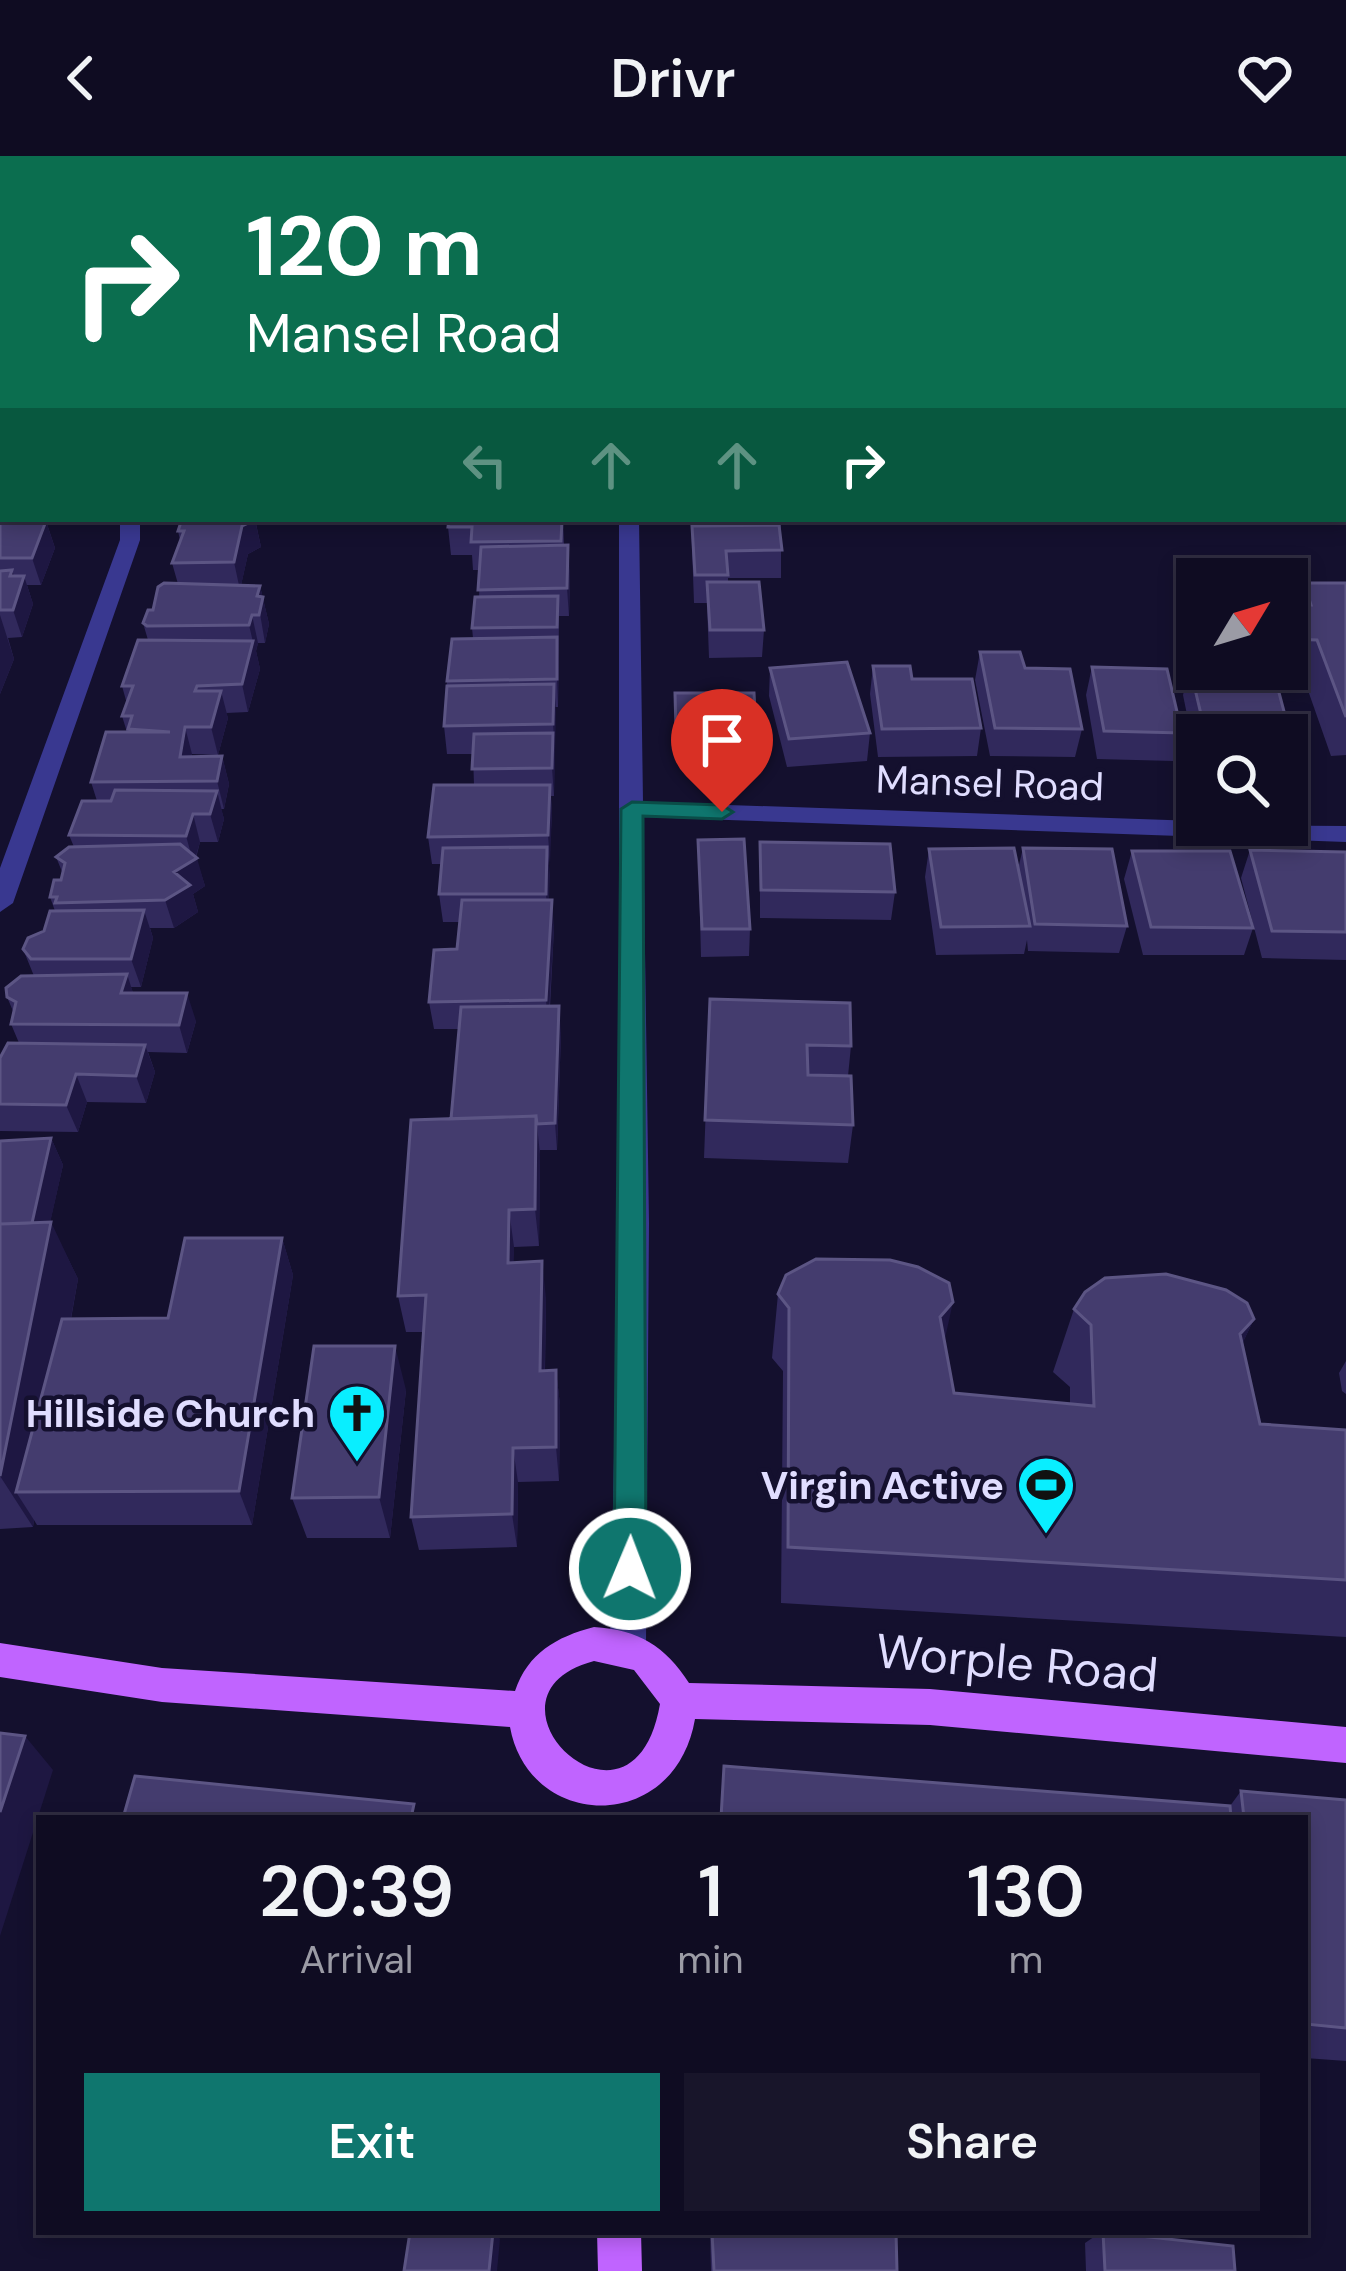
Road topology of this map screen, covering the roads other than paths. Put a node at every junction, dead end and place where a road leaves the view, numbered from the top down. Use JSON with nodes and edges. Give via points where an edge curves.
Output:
{"nodes":[{"id":1,"x":130,"y":522,"type":"edge"},
{"id":2,"x":629,"y":522,"type":"edge"},
{"id":3,"x":632,"y":809,"type":"junction"},
{"id":4,"x":1346,"y":834,"type":"edge"},
{"id":5,"x":0,"y":903,"type":"edge"},
{"id":6,"x":628,"y":1644,"type":"junction"},
{"id":7,"x":0,"y":1660,"type":"edge"},
{"id":8,"x":679,"y":1701,"type":"junction"},
{"id":9,"x":527,"y":1710,"type":"junction"},
{"id":10,"x":1346,"y":1745,"type":"edge"},
{"id":11,"x":602,"y":1803,"type":"edge"},
{"id":12,"x":619,"y":2235,"type":"edge"},
{"id":13,"x":620,"y":2271,"type":"edge"}],
"edges":[{"from":1,"to":5,"type":"street"},
{"from":2,"to":3,"type":"street"},
{"from":3,"to":4,"type":"street","name":"Mansel Road"},
{"from":3,"to":6,"type":"street"},
{"from":6,"to":8,"type":"main road","via":[[654,1662]]},
{"from":6,"to":9,"type":"main road","via":[[594,1644],[556,1659]]},
{"from":7,"to":9,"type":"main road","via":[[162,1685]]},
{"from":8,"to":10,"type":"main road","name":"Worple Road","via":[[936,1704]]},
{"from":8,"to":11,"type":"main road","via":[[659,1762]]},
{"from":9,"to":11,"type":"main road","via":[[533,1748],[546,1765]]},
{"from":12,"to":13,"type":"main road"}]}
